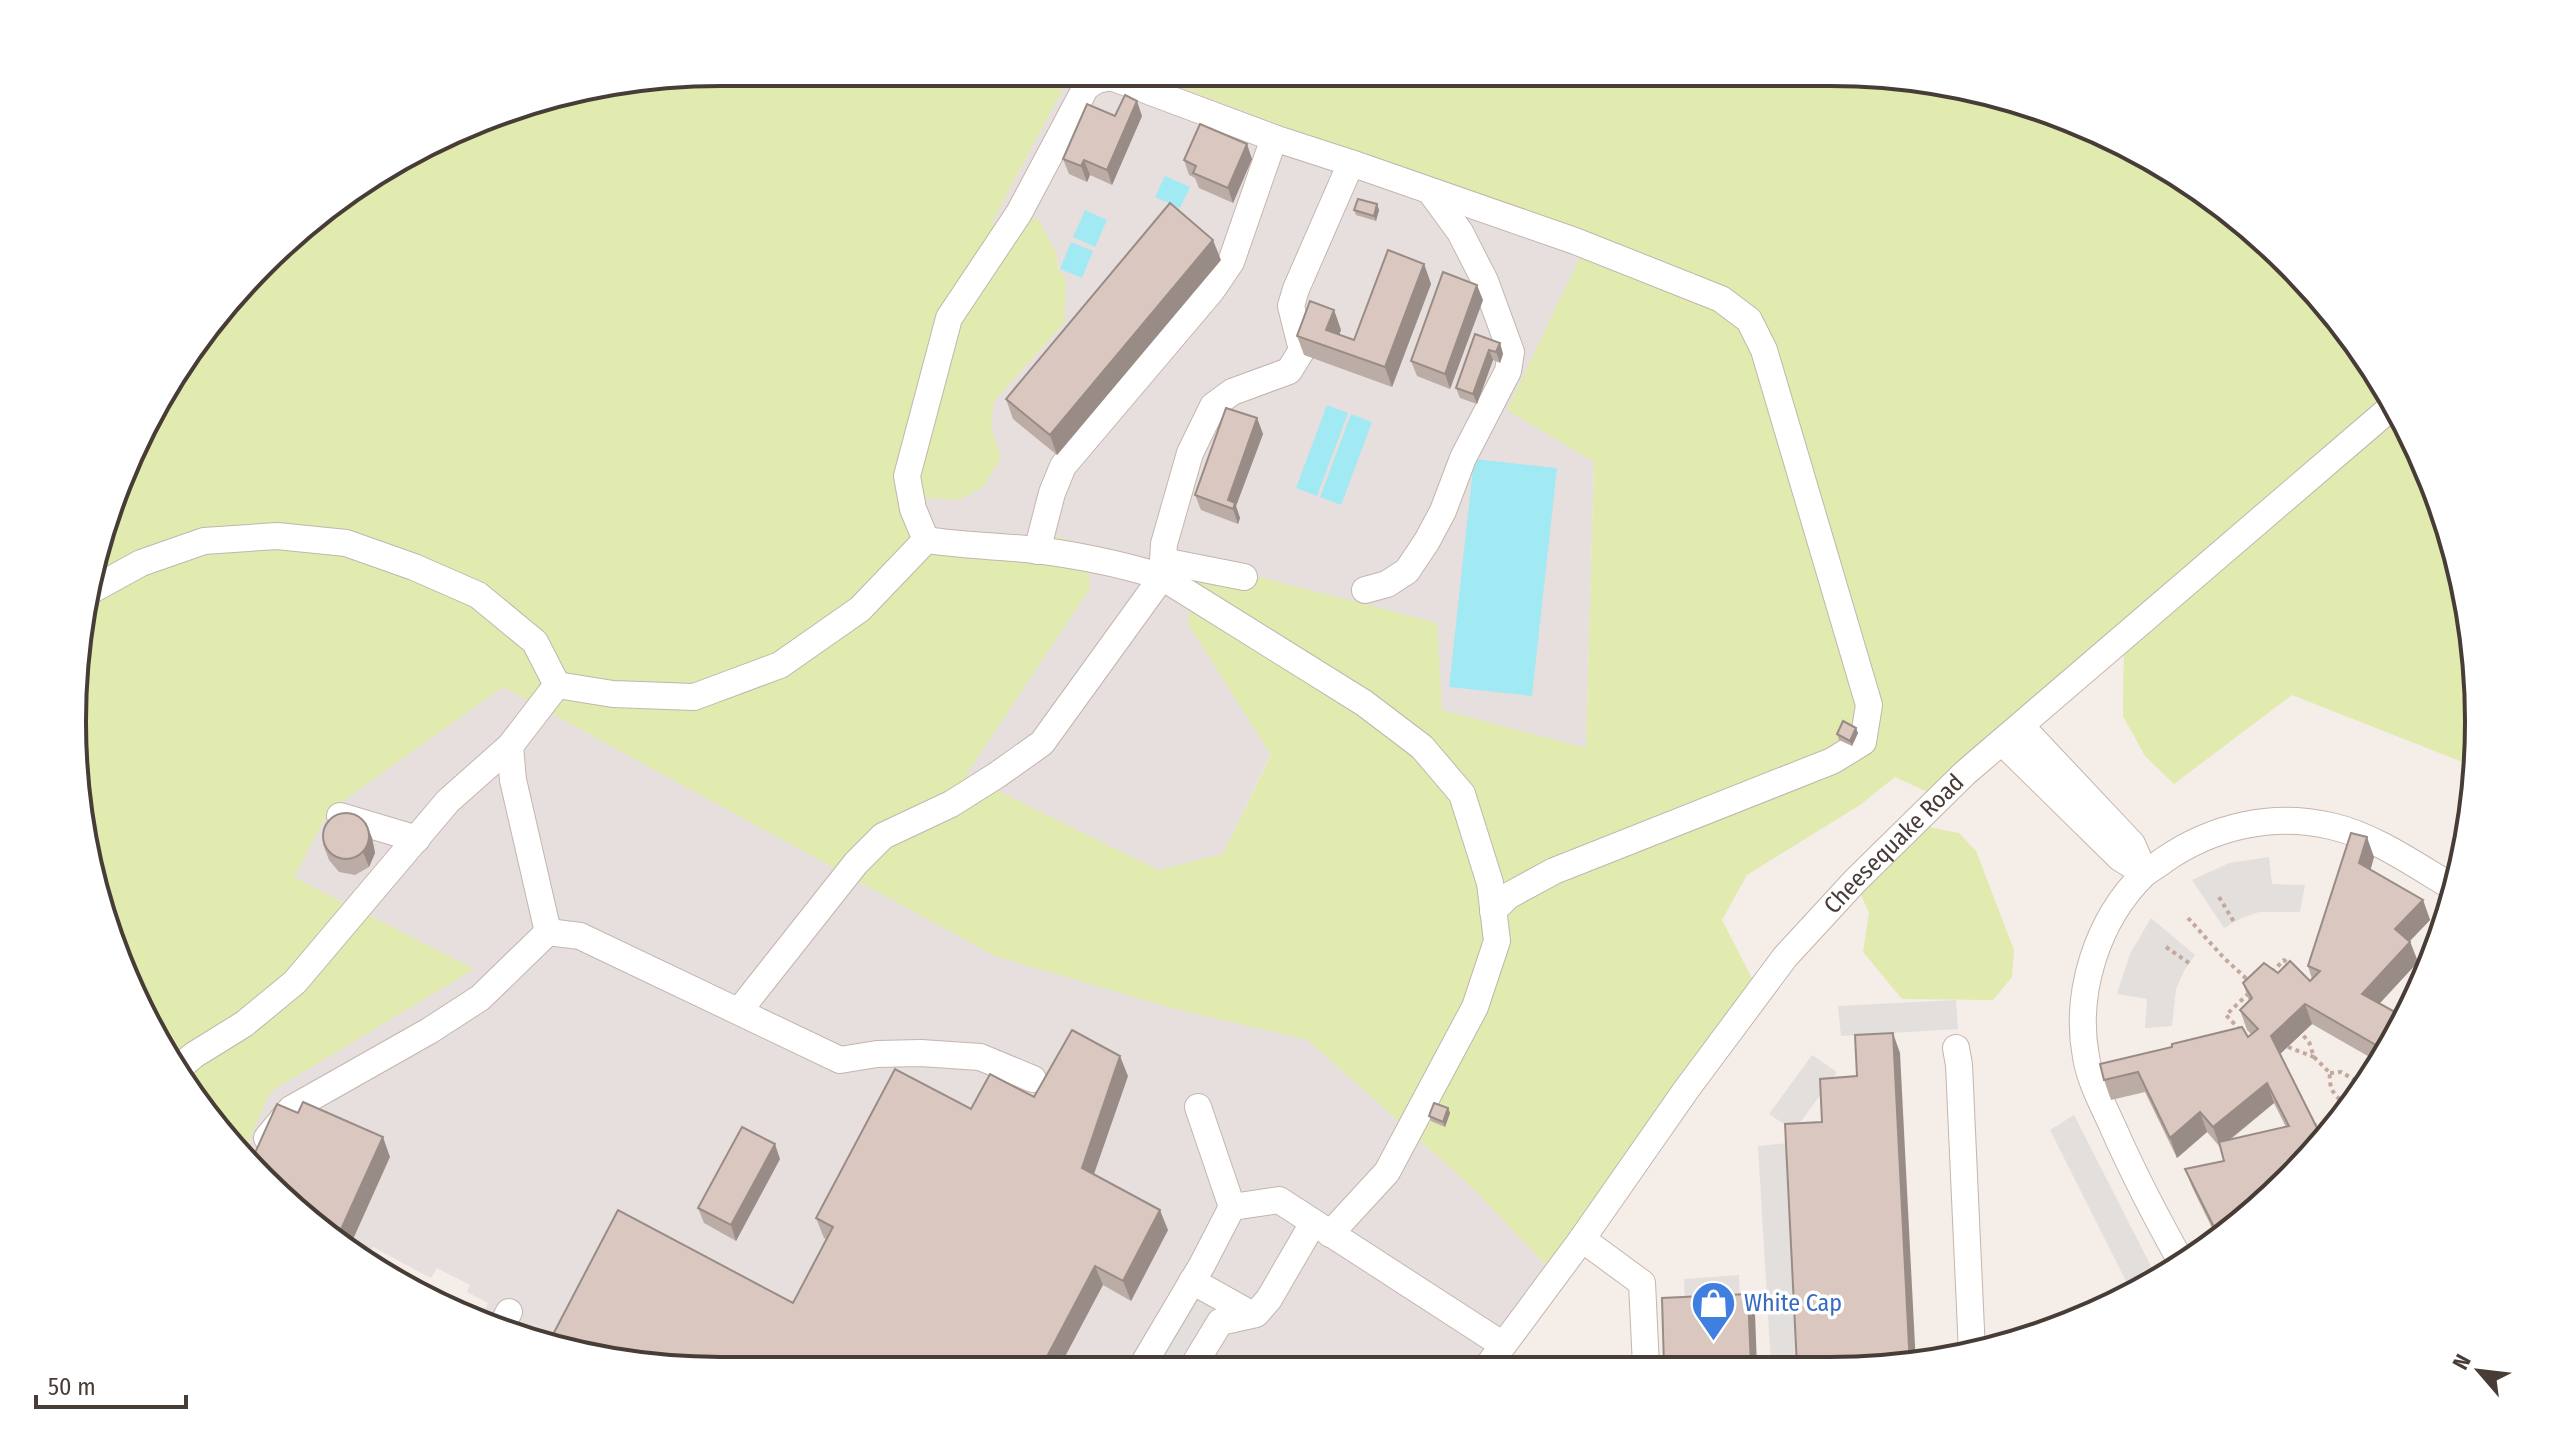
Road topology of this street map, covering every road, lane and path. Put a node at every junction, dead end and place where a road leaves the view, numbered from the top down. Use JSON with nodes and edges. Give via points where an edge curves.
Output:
{"nodes":[{"id":1,"x":1088,"y":86,"type":"edge"},
{"id":2,"x":1135,"y":86,"type":"edge"},
{"id":3,"x":1274,"y":138,"type":"junction"},
{"id":4,"x":1351,"y":163,"type":"junction"},
{"id":5,"x":1430,"y":191,"type":"junction"},
{"id":6,"x":2385,"y":413,"type":"edge"},
{"id":7,"x":926,"y":540,"type":"junction"},
{"id":8,"x":1037,"y":551,"type":"junction"},
{"id":9,"x":1162,"y":569,"type":"junction"},
{"id":10,"x":1244,"y":577,"type":"dead end"},
{"id":11,"x":101,"y":585,"type":"edge"},
{"id":12,"x":1365,"y":590,"type":"dead end"},
{"id":13,"x":557,"y":685,"type":"junction"},
{"id":14,"x":2012,"y":734,"type":"junction"},
{"id":15,"x":510,"y":746,"type":"junction"},
{"id":16,"x":340,"y":816,"type":"edge"},
{"id":17,"x":417,"y":839,"type":"junction"},
{"id":18,"x":2145,"y":873,"type":"junction"},
{"id":19,"x":2444,"y":882,"type":"edge"},
{"id":20,"x":2219,"y":897,"type":"dead end"},
{"id":21,"x":1493,"y":911,"type":"junction"},
{"id":22,"x":2188,"y":918,"type":"dead end"},
{"id":23,"x":2234,"y":922,"type":"dead end"},
{"id":24,"x":548,"y":932,"type":"junction"},
{"id":25,"x":2166,"y":947,"type":"dead end"},
{"id":26,"x":2189,"y":963,"type":"dead end"},
{"id":27,"x":2296,"y":972,"type":"edge"},
{"id":28,"x":2265,"y":978,"type":"edge"},
{"id":29,"x":739,"y":1011,"type":"junction"},
{"id":30,"x":2302,"y":1034,"type":"dead end"},
{"id":31,"x":2245,"y":1036,"type":"edge"},
{"id":32,"x":2288,"y":1047,"type":"dead end"},
{"id":33,"x":1956,"y":1048,"type":"dead end"},
{"id":34,"x":2314,"y":1057,"type":"junction"},
{"id":35,"x":185,"y":1062,"type":"edge"},
{"id":36,"x":2330,"y":1073,"type":"junction"},
{"id":37,"x":1033,"y":1079,"type":"dead end"},
{"id":38,"x":2354,"y":1080,"type":"edge"},
{"id":39,"x":2340,"y":1100,"type":"edge"},
{"id":40,"x":1198,"y":1107,"type":"dead end"},
{"id":41,"x":2320,"y":1125,"type":"edge"},
{"id":42,"x":2313,"y":1126,"type":"edge"},
{"id":43,"x":259,"y":1155,"type":"edge"},
{"id":44,"x":1232,"y":1207,"type":"junction"},
{"id":45,"x":1322,"y":1228,"type":"junction"},
{"id":46,"x":1582,"y":1239,"type":"junction"},
{"id":47,"x":2177,"y":1254,"type":"edge"},
{"id":48,"x":1192,"y":1281,"type":"junction"},
{"id":49,"x":1251,"y":1314,"type":"junction"},
{"id":50,"x":1971,"y":1340,"type":"edge"},
{"id":51,"x":1503,"y":1345,"type":"junction"},
{"id":52,"x":1147,"y":1357,"type":"edge"},
{"id":53,"x":1199,"y":1357,"type":"edge"},
{"id":54,"x":1494,"y":1357,"type":"edge"},
{"id":55,"x":1646,"y":1357,"type":"edge"}],
"edges":[{"from":1,"to":7,"type":"street","via":[[1019,213],[949,318],[907,476]]},
{"from":2,"to":3,"type":"street"},
{"from":3,"to":4,"type":"street"},
{"from":3,"to":8,"type":"street","via":[[1231,262],[1063,466]]},
{"from":4,"to":5,"type":"street"},
{"from":4,"to":9,"type":"street","via":[[1291,306],[1302,350],[1289,371],[1232,392],[1213,406],[1190,453]]},
{"from":5,"to":12,"type":"street","via":[[1460,232],[1485,281],[1511,352],[1508,371],[1427,541],[1407,571]]},
{"from":5,"to":21,"type":"street","via":[[1721,299],[1749,320],[1764,350],[1869,705],[1863,742],[1832,761],[1554,871],[1508,896]]},
{"from":6,"to":14,"type":"street","name":"Cheesequake Road"},
{"from":7,"to":8,"type":"street"},
{"from":7,"to":13,"type":"street","via":[[860,609],[780,665],[694,697],[613,694]]},
{"from":8,"to":9,"type":"street"},
{"from":9,"to":10,"type":"street"},
{"from":9,"to":21,"type":"street","via":[[1422,747],[1462,794],[1490,883]]},
{"from":9,"to":29,"type":"street","via":[[1042,743],[951,804],[883,836]]},
{"from":11,"to":13,"type":"street","via":[[141,563],[204,541],[277,536],[346,543],[478,595],[535,642]]},
{"from":13,"to":15,"type":"street"},
{"from":14,"to":18,"type":"street","via":[[2103,827],[2120,858]]},
{"from":14,"to":46,"type":"street","name":"Cheesequake Road","via":[[1855,881],[1785,957]]},
{"from":15,"to":17,"type":"street","via":[[448,801]]},
{"from":15,"to":24,"type":"street"},
{"from":16,"to":17,"type":"street"},
{"from":17,"to":35,"type":"street","via":[[295,982]]},
{"from":18,"to":19,"type":"street","via":[[2203,837],[2229,828],[2306,822],[2351,831]]},
{"from":18,"to":47,"type":"street","via":[[2120,904],[2091,961],[2084,1004],[2086,1057],[2117,1137]]},
{"from":20,"to":23,"type":"path"},
{"from":21,"to":45,"type":"street","via":[[1497,941],[1475,1007],[1387,1172]]},
{"from":22,"to":31,"type":"path","via":[[2255,987],[2226,1015]]},
{"from":24,"to":29,"type":"street","via":[[580,936]]},
{"from":24,"to":43,"type":"street","via":[[480,998],[291,1109],[270,1131]]},
{"from":25,"to":26,"type":"path"},
{"from":27,"to":28,"type":"path","via":[[2284,960]]},
{"from":29,"to":37,"type":"street","via":[[840,1060],[921,1053],[980,1057]]},
{"from":30,"to":34,"type":"path"},
{"from":32,"to":34,"type":"path"},
{"from":33,"to":50,"type":"street"},
{"from":34,"to":36,"type":"path"},
{"from":36,"to":38,"type":"path"},
{"from":36,"to":39,"type":"path"},
{"from":40,"to":44,"type":"street"},
{"from":41,"to":42,"type":"path"},
{"from":44,"to":45,"type":"street","via":[[1279,1200]]},
{"from":44,"to":48,"type":"street"},
{"from":45,"to":49,"type":"street","via":[[1269,1299]]},
{"from":45,"to":51,"type":"street"},
{"from":46,"to":51,"type":"street","name":"Cheesequake Road"},
{"from":46,"to":55,"type":"street","via":[[1642,1283]]},
{"from":48,"to":49,"type":"street"},
{"from":48,"to":52,"type":"street"},
{"from":49,"to":53,"type":"street","via":[[1220,1322]]},
{"from":51,"to":54,"type":"street","name":"Cheesequake Road"}]}
